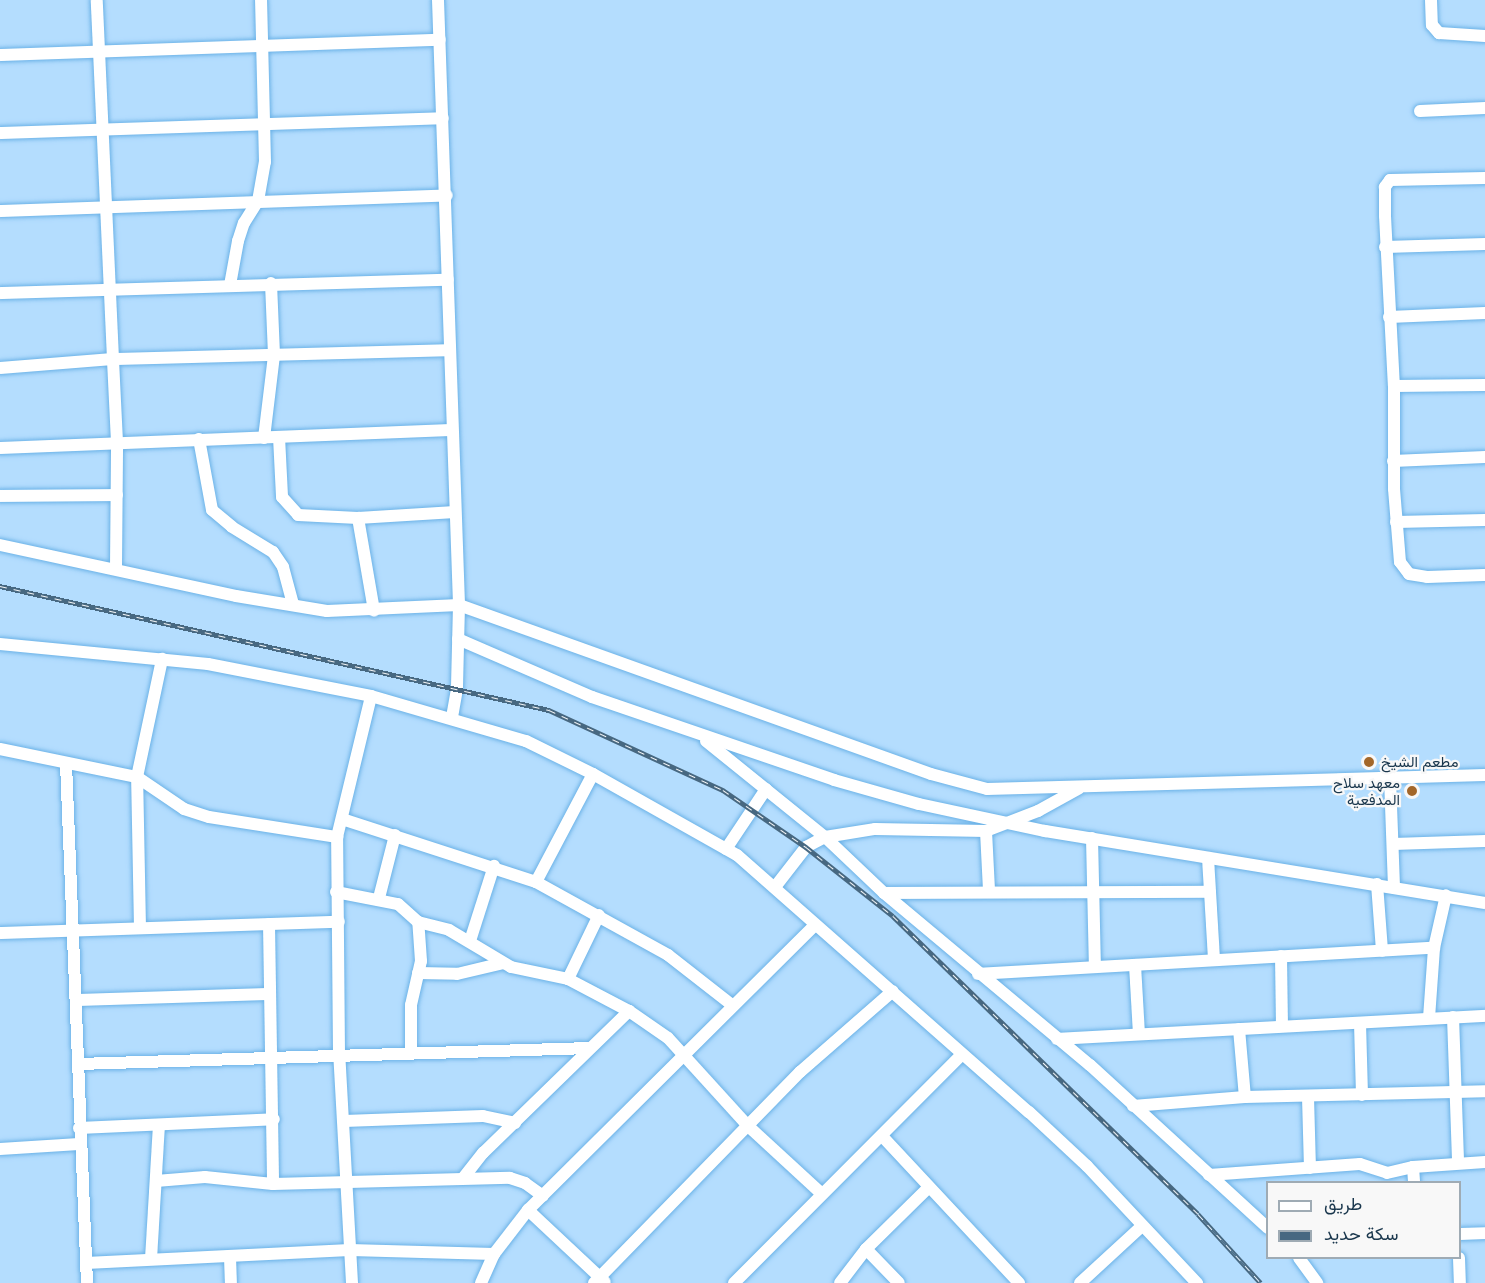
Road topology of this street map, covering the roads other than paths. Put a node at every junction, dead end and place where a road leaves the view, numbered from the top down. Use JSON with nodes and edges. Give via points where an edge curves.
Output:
{"nodes":[{"id":1,"x":97,"y":0,"type":"edge"},
{"id":2,"x":261,"y":0,"type":"edge"},
{"id":3,"x":438,"y":0,"type":"edge"},
{"id":4,"x":1431,"y":0,"type":"edge"},
{"id":5,"x":1485,"y":36,"type":"edge"},
{"id":6,"x":440,"y":40,"type":"junction"},
{"id":7,"x":261,"y":46,"type":"junction"},
{"id":8,"x":100,"y":54,"type":"junction"},
{"id":9,"x":0,"y":55,"type":"edge"},
{"id":10,"x":1485,"y":108,"type":"edge"},
{"id":11,"x":1420,"y":111,"type":"dead end"},
{"id":12,"x":443,"y":118,"type":"junction"},
{"id":13,"x":266,"y":125,"type":"junction"},
{"id":14,"x":101,"y":129,"type":"junction"},
{"id":15,"x":0,"y":134,"type":"edge"},
{"id":16,"x":1485,"y":178,"type":"edge"},
{"id":17,"x":447,"y":195,"type":"junction"},
{"id":18,"x":258,"y":201,"type":"junction"},
{"id":19,"x":104,"y":207,"type":"junction"},
{"id":20,"x":0,"y":211,"type":"edge"},
{"id":21,"x":1485,"y":244,"type":"edge"},
{"id":22,"x":1385,"y":247,"type":"junction"},
{"id":23,"x":448,"y":280,"type":"junction"},
{"id":24,"x":271,"y":283,"type":"junction"},
{"id":25,"x":230,"y":285,"type":"junction"},
{"id":26,"x":107,"y":291,"type":"junction"},
{"id":27,"x":0,"y":293,"type":"edge"},
{"id":28,"x":1485,"y":312,"type":"edge"},
{"id":29,"x":1389,"y":317,"type":"junction"},
{"id":30,"x":450,"y":350,"type":"junction"},
{"id":31,"x":274,"y":354,"type":"junction"},
{"id":32,"x":113,"y":359,"type":"junction"},
{"id":33,"x":0,"y":368,"type":"edge"},
{"id":34,"x":1485,"y":385,"type":"edge"},
{"id":35,"x":1394,"y":386,"type":"junction"},
{"id":36,"x":451,"y":430,"type":"junction"},
{"id":37,"x":279,"y":437,"type":"junction"},
{"id":38,"x":264,"y":438,"type":"junction"},
{"id":39,"x":199,"y":439,"type":"junction"},
{"id":40,"x":117,"y":442,"type":"junction"},
{"id":41,"x":0,"y":448,"type":"edge"},
{"id":42,"x":1485,"y":457,"type":"edge"},
{"id":43,"x":1393,"y":461,"type":"junction"},
{"id":44,"x":117,"y":495,"type":"junction"},
{"id":45,"x":0,"y":496,"type":"edge"},
{"id":46,"x":455,"y":512,"type":"junction"},
{"id":47,"x":358,"y":518,"type":"junction"},
{"id":48,"x":1485,"y":520,"type":"edge"},
{"id":49,"x":1396,"y":522,"type":"junction"},
{"id":50,"x":0,"y":545,"type":"edge"},
{"id":51,"x":116,"y":567,"type":"junction"},
{"id":52,"x":1485,"y":575,"type":"edge"},
{"id":53,"x":293,"y":605,"type":"junction"},
{"id":54,"x":459,"y":605,"type":"junction"},
{"id":55,"x":374,"y":611,"type":"junction"},
{"id":56,"x":458,"y":639,"type":"junction"},
{"id":57,"x":0,"y":644,"type":"edge"},
{"id":58,"x":162,"y":658,"type":"junction"},
{"id":59,"x":370,"y":696,"type":"junction"},
{"id":60,"x":452,"y":717,"type":"junction"},
{"id":61,"x":698,"y":735,"type":"junction"},
{"id":62,"x":0,"y":749,"type":"edge"},
{"id":63,"x":66,"y":763,"type":"junction"},
{"id":64,"x":593,"y":774,"type":"junction"},
{"id":65,"x":1485,"y":775,"type":"edge"},
{"id":66,"x":137,"y":777,"type":"junction"},
{"id":67,"x":1389,"y":778,"type":"junction"},
{"id":68,"x":1079,"y":788,"type":"junction"},
{"id":69,"x":766,"y":789,"type":"junction"},
{"id":70,"x":342,"y":819,"type":"junction"},
{"id":71,"x":1005,"y":822,"type":"junction"},
{"id":72,"x":986,"y":831,"type":"junction"},
{"id":73,"x":395,"y":835,"type":"junction"},
{"id":74,"x":336,"y":837,"type":"junction"},
{"id":75,"x":825,"y":837,"type":"junction"},
{"id":76,"x":1092,"y":838,"type":"junction"},
{"id":77,"x":1485,"y":841,"type":"edge"},
{"id":78,"x":1393,"y":844,"type":"junction"},
{"id":79,"x":726,"y":849,"type":"junction"},
{"id":80,"x":1208,"y":858,"type":"junction"},
{"id":81,"x":494,"y":866,"type":"junction"},
{"id":82,"x":536,"y":882,"type":"junction"},
{"id":83,"x":1377,"y":884,"type":"junction"},
{"id":84,"x":775,"y":887,"type":"junction"},
{"id":85,"x":1394,"y":888,"type":"junction"},
{"id":86,"x":988,"y":891,"type":"junction"},
{"id":87,"x":336,"y":892,"type":"junction"},
{"id":88,"x":1210,"y":892,"type":"junction"},
{"id":89,"x":884,"y":893,"type":"junction"},
{"id":90,"x":1092,"y":895,"type":"junction"},
{"id":91,"x":1446,"y":895,"type":"junction"},
{"id":92,"x":379,"y":898,"type":"junction"},
{"id":93,"x":1485,"y":903,"type":"edge"},
{"id":94,"x":599,"y":915,"type":"junction"},
{"id":95,"x":339,"y":922,"type":"junction"},
{"id":96,"x":417,"y":922,"type":"junction"},
{"id":97,"x":269,"y":924,"type":"junction"},
{"id":98,"x":814,"y":926,"type":"junction"},
{"id":99,"x":140,"y":928,"type":"junction"},
{"id":100,"x":75,"y":930,"type":"junction"},
{"id":101,"x":0,"y":933,"type":"edge"},
{"id":102,"x":470,"y":941,"type":"junction"},
{"id":103,"x":1434,"y":948,"type":"junction"},
{"id":104,"x":1382,"y":951,"type":"junction"},
{"id":105,"x":1281,"y":956,"type":"junction"},
{"id":106,"x":1214,"y":959,"type":"junction"},
{"id":107,"x":503,"y":963,"type":"junction"},
{"id":108,"x":1135,"y":965,"type":"junction"},
{"id":109,"x":1095,"y":966,"type":"junction"},
{"id":110,"x":418,"y":973,"type":"junction"},
{"id":111,"x":978,"y":974,"type":"junction"},
{"id":112,"x":568,"y":979,"type":"junction"},
{"id":113,"x":893,"y":991,"type":"junction"},
{"id":114,"x":269,"y":994,"type":"junction"},
{"id":115,"x":76,"y":1000,"type":"junction"},
{"id":116,"x":732,"y":1005,"type":"junction"},
{"id":117,"x":628,"y":1011,"type":"junction"},
{"id":118,"x":1485,"y":1016,"type":"edge"},
{"id":119,"x":1453,"y":1017,"type":"junction"},
{"id":120,"x":1429,"y":1018,"type":"junction"},
{"id":121,"x":1360,"y":1023,"type":"junction"},
{"id":122,"x":1282,"y":1026,"type":"junction"},
{"id":123,"x":1239,"y":1029,"type":"junction"},
{"id":124,"x":1139,"y":1034,"type":"junction"},
{"id":125,"x":1057,"y":1039,"type":"junction"},
{"id":126,"x":589,"y":1048,"type":"junction"},
{"id":127,"x":411,"y":1052,"type":"junction"},
{"id":128,"x":684,"y":1053,"type":"junction"},
{"id":129,"x":339,"y":1054,"type":"junction"},
{"id":130,"x":961,"y":1055,"type":"junction"},
{"id":131,"x":272,"y":1057,"type":"junction"},
{"id":132,"x":78,"y":1064,"type":"junction"},
{"id":133,"x":1485,"y":1091,"type":"edge"},
{"id":134,"x":1454,"y":1092,"type":"junction"},
{"id":135,"x":1362,"y":1095,"type":"junction"},
{"id":136,"x":1245,"y":1097,"type":"junction"},
{"id":137,"x":1308,"y":1097,"type":"junction"},
{"id":138,"x":1133,"y":1106,"type":"junction"},
{"id":139,"x":274,"y":1119,"type":"junction"},
{"id":140,"x":344,"y":1121,"type":"junction"},
{"id":141,"x":515,"y":1123,"type":"junction"},
{"id":142,"x":159,"y":1125,"type":"junction"},
{"id":143,"x":748,"y":1126,"type":"junction"},
{"id":144,"x":79,"y":1128,"type":"junction"},
{"id":145,"x":882,"y":1136,"type":"junction"},
{"id":146,"x":79,"y":1144,"type":"junction"},
{"id":147,"x":0,"y":1149,"type":"edge"},
{"id":148,"x":1485,"y":1162,"type":"edge"},
{"id":149,"x":1458,"y":1163,"type":"junction"},
{"id":150,"x":1413,"y":1167,"type":"junction"},
{"id":151,"x":1310,"y":1168,"type":"junction"},
{"id":152,"x":1209,"y":1175,"type":"junction"},
{"id":153,"x":465,"y":1178,"type":"junction"},
{"id":154,"x":156,"y":1181,"type":"junction"},
{"id":155,"x":1414,"y":1181,"type":"edge"},
{"id":156,"x":346,"y":1183,"type":"junction"},
{"id":157,"x":273,"y":1184,"type":"junction"},
{"id":158,"x":929,"y":1187,"type":"junction"},
{"id":159,"x":822,"y":1194,"type":"junction"},
{"id":160,"x":543,"y":1196,"type":"junction"},
{"id":161,"x":528,"y":1210,"type":"junction"},
{"id":162,"x":1142,"y":1226,"type":"junction"},
{"id":163,"x":1266,"y":1226,"type":"edge"},
{"id":164,"x":1485,"y":1233,"type":"edge"},
{"id":165,"x":1461,"y":1234,"type":"edge"},
{"id":166,"x":866,"y":1249,"type":"junction"},
{"id":167,"x":350,"y":1250,"type":"junction"},
{"id":168,"x":494,"y":1254,"type":"junction"},
{"id":169,"x":230,"y":1257,"type":"junction"},
{"id":170,"x":151,"y":1259,"type":"junction"},
{"id":171,"x":1300,"y":1259,"type":"edge"},
{"id":172,"x":1459,"y":1259,"type":"edge"},
{"id":173,"x":86,"y":1263,"type":"junction"},
{"id":174,"x":600,"y":1281,"type":"edge"},
{"id":175,"x":87,"y":1283,"type":"edge"},
{"id":176,"x":231,"y":1283,"type":"edge"},
{"id":177,"x":352,"y":1283,"type":"edge"},
{"id":178,"x":481,"y":1283,"type":"edge"},
{"id":179,"x":734,"y":1283,"type":"edge"},
{"id":180,"x":840,"y":1283,"type":"edge"},
{"id":181,"x":899,"y":1283,"type":"edge"},
{"id":182,"x":1019,"y":1283,"type":"edge"},
{"id":183,"x":1080,"y":1283,"type":"edge"},
{"id":184,"x":1197,"y":1283,"type":"edge"},
{"id":185,"x":1317,"y":1283,"type":"edge"},
{"id":186,"x":1460,"y":1283,"type":"edge"}],
"edges":[{"from":1,"to":8,"type":"street"},
{"from":2,"to":7,"type":"street"},
{"from":3,"to":6,"type":"street"},
{"from":4,"to":5,"type":"street","via":[[1432,25],[1439,33]]},
{"from":6,"to":7,"type":"street"},
{"from":6,"to":12,"type":"street"},
{"from":7,"to":8,"type":"street"},
{"from":7,"to":13,"type":"street"},
{"from":8,"to":9,"type":"street"},
{"from":8,"to":14,"type":"street"},
{"from":10,"to":11,"type":"street"},
{"from":12,"to":13,"type":"street"},
{"from":12,"to":17,"type":"street"},
{"from":13,"to":14,"type":"street"},
{"from":13,"to":18,"type":"street"},
{"from":14,"to":15,"type":"street"},
{"from":14,"to":19,"type":"street"},
{"from":16,"to":22,"type":"street","via":[[1389,181],[1385,187]]},
{"from":17,"to":18,"type":"street"},
{"from":17,"to":23,"type":"street"},
{"from":18,"to":19,"type":"street"},
{"from":18,"to":25,"type":"street","via":[[244,223]]},
{"from":19,"to":20,"type":"street"},
{"from":19,"to":26,"type":"street"},
{"from":21,"to":22,"type":"street"},
{"from":22,"to":29,"type":"street"},
{"from":23,"to":24,"type":"street"},
{"from":23,"to":30,"type":"street"},
{"from":24,"to":25,"type":"street"},
{"from":24,"to":31,"type":"street"},
{"from":25,"to":26,"type":"street"},
{"from":26,"to":27,"type":"street"},
{"from":26,"to":32,"type":"street"},
{"from":28,"to":29,"type":"street"},
{"from":29,"to":35,"type":"street"},
{"from":30,"to":31,"type":"street"},
{"from":30,"to":36,"type":"street"},
{"from":31,"to":32,"type":"street"},
{"from":31,"to":38,"type":"street"},
{"from":32,"to":33,"type":"street"},
{"from":32,"to":40,"type":"street"},
{"from":34,"to":35,"type":"street"},
{"from":35,"to":43,"type":"street"},
{"from":36,"to":37,"type":"street"},
{"from":36,"to":46,"type":"street"},
{"from":37,"to":38,"type":"street"},
{"from":37,"to":47,"type":"street","via":[[280,491],[288,508],[304,517]]},
{"from":38,"to":39,"type":"street"},
{"from":39,"to":40,"type":"street"},
{"from":39,"to":53,"type":"street","via":[[212,510],[273,552],[283,567]]},
{"from":40,"to":41,"type":"street"},
{"from":40,"to":44,"type":"street"},
{"from":42,"to":43,"type":"street"},
{"from":43,"to":49,"type":"street"},
{"from":44,"to":45,"type":"street"},
{"from":44,"to":51,"type":"street"},
{"from":46,"to":47,"type":"street"},
{"from":46,"to":54,"type":"street"},
{"from":47,"to":55,"type":"street"},
{"from":48,"to":49,"type":"street"},
{"from":49,"to":52,"type":"street","via":[[1400,562],[1409,573],[1427,577]]},
{"from":50,"to":51,"type":"street"},
{"from":51,"to":53,"type":"street","via":[[236,596]]},
{"from":53,"to":55,"type":"street","via":[[327,611]]},
{"from":54,"to":55,"type":"street"},
{"from":54,"to":56,"type":"street"},
{"from":54,"to":68,"type":"street","via":[[960,783],[987,789]]},
{"from":56,"to":60,"type":"street"},
{"from":56,"to":61,"type":"street","via":[[592,697]]},
{"from":57,"to":58,"type":"street"},
{"from":58,"to":59,"type":"street"},
{"from":58,"to":66,"type":"street"},
{"from":59,"to":60,"type":"street"},
{"from":59,"to":70,"type":"street"},
{"from":60,"to":64,"type":"street","via":[[526,741]]},
{"from":61,"to":69,"type":"street"},
{"from":61,"to":71,"type":"street","via":[[834,780]]},
{"from":62,"to":63,"type":"street"},
{"from":63,"to":66,"type":"street"},
{"from":63,"to":100,"type":"street"},
{"from":64,"to":79,"type":"street"},
{"from":64,"to":82,"type":"street"},
{"from":65,"to":67,"type":"street"},
{"from":66,"to":74,"type":"street","via":[[184,809],[208,817]]},
{"from":66,"to":99,"type":"street"},
{"from":67,"to":68,"type":"street"},
{"from":67,"to":78,"type":"street"},
{"from":68,"to":71,"type":"street","via":[[1038,812]]},
{"from":69,"to":75,"type":"street"},
{"from":69,"to":79,"type":"street"},
{"from":70,"to":73,"type":"street"},
{"from":70,"to":74,"type":"street"},
{"from":71,"to":72,"type":"street"},
{"from":71,"to":76,"type":"street"},
{"from":72,"to":75,"type":"street","via":[[875,829]]},
{"from":72,"to":86,"type":"street"},
{"from":73,"to":81,"type":"street"},
{"from":73,"to":92,"type":"street"},
{"from":74,"to":87,"type":"street"},
{"from":75,"to":84,"type":"street","via":[[806,847]]},
{"from":75,"to":89,"type":"street"},
{"from":76,"to":80,"type":"street"},
{"from":76,"to":90,"type":"street"},
{"from":77,"to":78,"type":"street"},
{"from":78,"to":85,"type":"street"},
{"from":79,"to":84,"type":"street"},
{"from":80,"to":83,"type":"street"},
{"from":80,"to":88,"type":"street"},
{"from":81,"to":82,"type":"street"},
{"from":81,"to":102,"type":"street"},
{"from":82,"to":94,"type":"street"},
{"from":83,"to":85,"type":"street"},
{"from":83,"to":104,"type":"street"},
{"from":84,"to":98,"type":"street"},
{"from":85,"to":91,"type":"street"},
{"from":86,"to":89,"type":"street"},
{"from":86,"to":90,"type":"street"},
{"from":87,"to":92,"type":"street"},
{"from":87,"to":95,"type":"street"},
{"from":88,"to":90,"type":"street"},
{"from":88,"to":106,"type":"street"},
{"from":89,"to":111,"type":"street"},
{"from":90,"to":109,"type":"street"},
{"from":91,"to":93,"type":"street"},
{"from":91,"to":103,"type":"street"},
{"from":92,"to":96,"type":"street","via":[[404,907]]},
{"from":94,"to":112,"type":"street"},
{"from":94,"to":116,"type":"street","via":[[668,955]]},
{"from":95,"to":97,"type":"street"},
{"from":95,"to":129,"type":"street"},
{"from":96,"to":102,"type":"street","via":[[449,930]]},
{"from":96,"to":110,"type":"street"},
{"from":97,"to":99,"type":"street"},
{"from":97,"to":114,"type":"street"},
{"from":98,"to":113,"type":"street"},
{"from":98,"to":116,"type":"street"},
{"from":99,"to":100,"type":"street"},
{"from":100,"to":101,"type":"street"},
{"from":100,"to":115,"type":"street"},
{"from":102,"to":107,"type":"street"},
{"from":103,"to":104,"type":"street"},
{"from":103,"to":120,"type":"street"},
{"from":104,"to":105,"type":"street"},
{"from":105,"to":106,"type":"street"},
{"from":105,"to":122,"type":"street"},
{"from":106,"to":108,"type":"street"},
{"from":107,"to":110,"type":"street","via":[[457,974]]},
{"from":107,"to":112,"type":"street"},
{"from":108,"to":109,"type":"street"},
{"from":108,"to":124,"type":"street"},
{"from":109,"to":111,"type":"street"},
{"from":110,"to":127,"type":"street","via":[[411,1005]]},
{"from":111,"to":125,"type":"street"},
{"from":112,"to":117,"type":"street"},
{"from":113,"to":130,"type":"street"},
{"from":113,"to":143,"type":"street","via":[[800,1072]]},
{"from":114,"to":115,"type":"street"},
{"from":114,"to":131,"type":"street"},
{"from":115,"to":132,"type":"street"},
{"from":116,"to":128,"type":"street"},
{"from":117,"to":126,"type":"street"},
{"from":117,"to":128,"type":"street"},
{"from":118,"to":119,"type":"street"},
{"from":119,"to":120,"type":"street"},
{"from":119,"to":134,"type":"street"},
{"from":120,"to":121,"type":"street"},
{"from":121,"to":122,"type":"street"},
{"from":121,"to":135,"type":"street"},
{"from":122,"to":123,"type":"street"},
{"from":123,"to":124,"type":"street"},
{"from":123,"to":136,"type":"street"},
{"from":124,"to":125,"type":"street"},
{"from":125,"to":138,"type":"street"},
{"from":126,"to":127,"type":"street"},
{"from":126,"to":141,"type":"street"},
{"from":127,"to":129,"type":"street"},
{"from":128,"to":143,"type":"street"},
{"from":128,"to":160,"type":"street"},
{"from":129,"to":131,"type":"street"},
{"from":129,"to":140,"type":"street"},
{"from":130,"to":145,"type":"street"},
{"from":130,"to":162,"type":"street","via":[[1086,1166]]},
{"from":131,"to":132,"type":"street"},
{"from":131,"to":139,"type":"street"},
{"from":132,"to":144,"type":"street"},
{"from":133,"to":134,"type":"street"},
{"from":134,"to":135,"type":"street"},
{"from":134,"to":149,"type":"street"},
{"from":135,"to":137,"type":"street"},
{"from":136,"to":137,"type":"street"},
{"from":136,"to":138,"type":"street"},
{"from":137,"to":151,"type":"street"},
{"from":138,"to":152,"type":"street"},
{"from":139,"to":142,"type":"street"},
{"from":139,"to":157,"type":"street"},
{"from":140,"to":141,"type":"street","via":[[483,1116]]},
{"from":140,"to":156,"type":"street"},
{"from":141,"to":153,"type":"street","via":[[483,1153]]},
{"from":142,"to":144,"type":"street"},
{"from":142,"to":154,"type":"street"},
{"from":143,"to":159,"type":"street"},
{"from":143,"to":174,"type":"street"},
{"from":144,"to":146,"type":"street"},
{"from":145,"to":158,"type":"street"},
{"from":145,"to":159,"type":"street"},
{"from":146,"to":147,"type":"street"},
{"from":146,"to":173,"type":"street"},
{"from":148,"to":149,"type":"street"},
{"from":149,"to":150,"type":"street"},
{"from":150,"to":151,"type":"street","via":[[1387,1173],[1360,1164]]},
{"from":150,"to":155,"type":"street"},
{"from":151,"to":152,"type":"street"},
{"from":152,"to":163,"type":"street"},
{"from":153,"to":156,"type":"street"},
{"from":153,"to":160,"type":"street","via":[[517,1179]]},
{"from":154,"to":157,"type":"street","via":[[215,1177]]},
{"from":154,"to":170,"type":"street"},
{"from":156,"to":157,"type":"street"},
{"from":156,"to":167,"type":"street"},
{"from":158,"to":166,"type":"street"},
{"from":158,"to":182,"type":"street"},
{"from":159,"to":179,"type":"street"},
{"from":160,"to":161,"type":"street"},
{"from":161,"to":168,"type":"street"},
{"from":161,"to":174,"type":"street"},
{"from":162,"to":183,"type":"street"},
{"from":162,"to":184,"type":"street"},
{"from":164,"to":165,"type":"street"},
{"from":166,"to":180,"type":"street"},
{"from":166,"to":181,"type":"street"},
{"from":167,"to":168,"type":"street"},
{"from":167,"to":169,"type":"street"},
{"from":167,"to":177,"type":"street"},
{"from":168,"to":178,"type":"street"},
{"from":169,"to":170,"type":"street"},
{"from":169,"to":176,"type":"street"},
{"from":170,"to":173,"type":"street"},
{"from":171,"to":185,"type":"street"},
{"from":172,"to":186,"type":"street"},
{"from":173,"to":175,"type":"street"}]}
